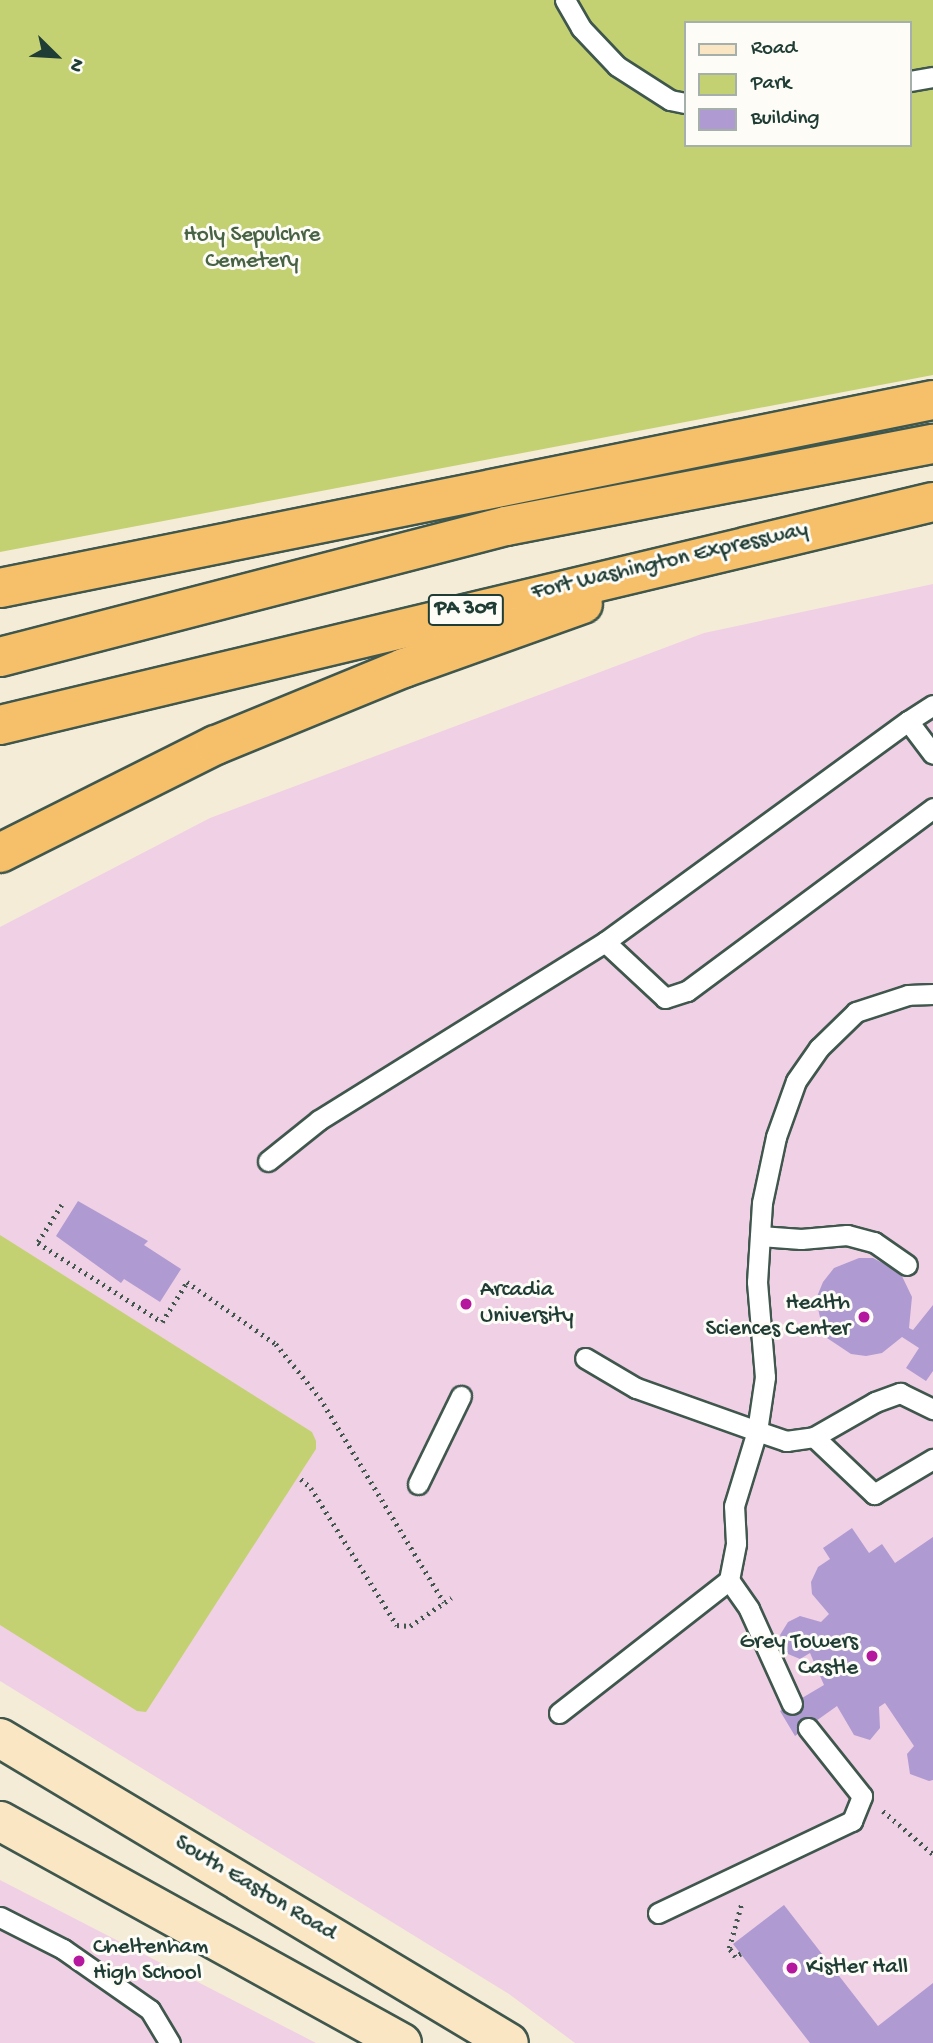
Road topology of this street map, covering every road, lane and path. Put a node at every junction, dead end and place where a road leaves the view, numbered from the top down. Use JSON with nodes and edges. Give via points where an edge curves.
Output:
{"nodes":[{"id":1,"x":565,"y":0,"type":"edge"},
{"id":2,"x":933,"y":77,"type":"edge"},
{"id":3,"x":912,"y":81,"type":"edge"},
{"id":4,"x":684,"y":103,"type":"edge"},
{"id":5,"x":933,"y":400,"type":"edge"},
{"id":6,"x":933,"y":444,"type":"edge"},
{"id":7,"x":933,"y":502,"type":"edge"},
{"id":8,"x":759,"y":540,"type":"junction"},
{"id":9,"x":0,"y":588,"type":"edge"},
{"id":10,"x":0,"y":657,"type":"edge"},
{"id":11,"x":933,"y":705,"type":"edge"},
{"id":12,"x":908,"y":721,"type":"junction"},
{"id":13,"x":0,"y":724,"type":"edge"},
{"id":14,"x":933,"y":754,"type":"edge"},
{"id":15,"x":933,"y":808,"type":"edge"},
{"id":16,"x":0,"y":853,"type":"edge"},
{"id":17,"x":605,"y":942,"type":"junction"},
{"id":18,"x":933,"y":994,"type":"edge"},
{"id":19,"x":268,"y":1161,"type":"dead end"},
{"id":20,"x":62,"y":1205,"type":"dead end"},
{"id":21,"x":760,"y":1236,"type":"junction"},
{"id":22,"x":907,"y":1265,"type":"dead end"},
{"id":23,"x":585,"y":1358,"type":"dead end"},
{"id":24,"x":461,"y":1396,"type":"dead end"},
{"id":25,"x":933,"y":1409,"type":"edge"},
{"id":26,"x":757,"y":1431,"type":"junction"},
{"id":27,"x":814,"y":1437,"type":"junction"},
{"id":28,"x":933,"y":1459,"type":"edge"},
{"id":29,"x":301,"y":1479,"type":"dead end"},
{"id":30,"x":418,"y":1483,"type":"dead end"},
{"id":31,"x":729,"y":1580,"type":"junction"},
{"id":32,"x":450,"y":1598,"type":"dead end"},
{"id":33,"x":444,"y":1602,"type":"junction"},
{"id":34,"x":792,"y":1704,"type":"dead end"},
{"id":35,"x":559,"y":1713,"type":"dead end"},
{"id":36,"x":808,"y":1728,"type":"dead end"},
{"id":37,"x":0,"y":1738,"type":"edge"},
{"id":38,"x":862,"y":1796,"type":"junction"},
{"id":39,"x":0,"y":1821,"type":"edge"},
{"id":40,"x":933,"y":1854,"type":"edge"},
{"id":41,"x":740,"y":1874,"type":"junction"},
{"id":42,"x":658,"y":1913,"type":"dead end"},
{"id":43,"x":0,"y":1917,"type":"edge"},
{"id":44,"x":741,"y":1954,"type":"dead end"},
{"id":45,"x":399,"y":1975,"type":"junction"},
{"id":46,"x":368,"y":2025,"type":"junction"},
{"id":47,"x":170,"y":2043,"type":"edge"},
{"id":48,"x":402,"y":2043,"type":"edge"},
{"id":49,"x":509,"y":2043,"type":"edge"}],
"edges":[{"from":1,"to":4,"type":"lane","via":[[581,27],[617,65],[670,100]]},
{"from":2,"to":3,"type":"lane"},
{"from":5,"to":9,"type":"highway"},
{"from":6,"to":10,"type":"highway","via":[[506,526]]},
{"from":7,"to":8,"type":"highway","name":"Fort Washington Expressway","number":"PA 309"},
{"from":8,"to":13,"type":"highway","name":"Fort Washington Expressway","number":"PA 309"},
{"from":8,"to":16,"type":"highway","via":[[317,702],[216,745]]},
{"from":11,"to":12,"type":"lane"},
{"from":12,"to":14,"type":"lane"},
{"from":12,"to":17,"type":"lane"},
{"from":15,"to":17,"type":"lane","via":[[687,991],[665,998]]},
{"from":17,"to":19,"type":"lane","via":[[319,1120]]},
{"from":18,"to":21,"type":"lane","via":[[908,995],[856,1012],[819,1048],[796,1081],[776,1137]]},
{"from":20,"to":33,"type":"path","via":[[38,1243],[162,1322],[187,1282],[276,1344],[320,1398]]},
{"from":21,"to":22,"type":"lane","via":[[847,1235],[874,1242]]},
{"from":21,"to":26,"type":"lane","via":[[757,1282],[765,1377]]},
{"from":23,"to":26,"type":"lane","via":[[636,1388]]},
{"from":24,"to":30,"type":"lane"},
{"from":25,"to":27,"type":"lane","via":[[900,1393]]},
{"from":26,"to":27,"type":"lane","via":[[786,1441]]},
{"from":26,"to":31,"type":"lane","via":[[734,1506],[736,1543]]},
{"from":27,"to":28,"type":"lane","via":[[874,1494]]},
{"from":29,"to":33,"type":"path","via":[[397,1625],[410,1626]]},
{"from":31,"to":34,"type":"lane","via":[[750,1609]]},
{"from":31,"to":35,"type":"lane"},
{"from":32,"to":33,"type":"path"},
{"from":36,"to":38,"type":"lane"},
{"from":37,"to":45,"type":"main road","name":"South Easton Road"},
{"from":38,"to":40,"type":"path"},
{"from":38,"to":41,"type":"lane","via":[[852,1821]]},
{"from":39,"to":46,"type":"main road"},
{"from":41,"to":42,"type":"lane"},
{"from":41,"to":44,"type":"path","via":[[746,1889],[729,1948],[735,1957]]},
{"from":43,"to":47,"type":"lane","via":[[63,1949],[150,2010]]},
{"from":45,"to":46,"type":"main road"},
{"from":45,"to":49,"type":"main road","name":"South Easton Road"},
{"from":46,"to":48,"type":"main road"}]}
